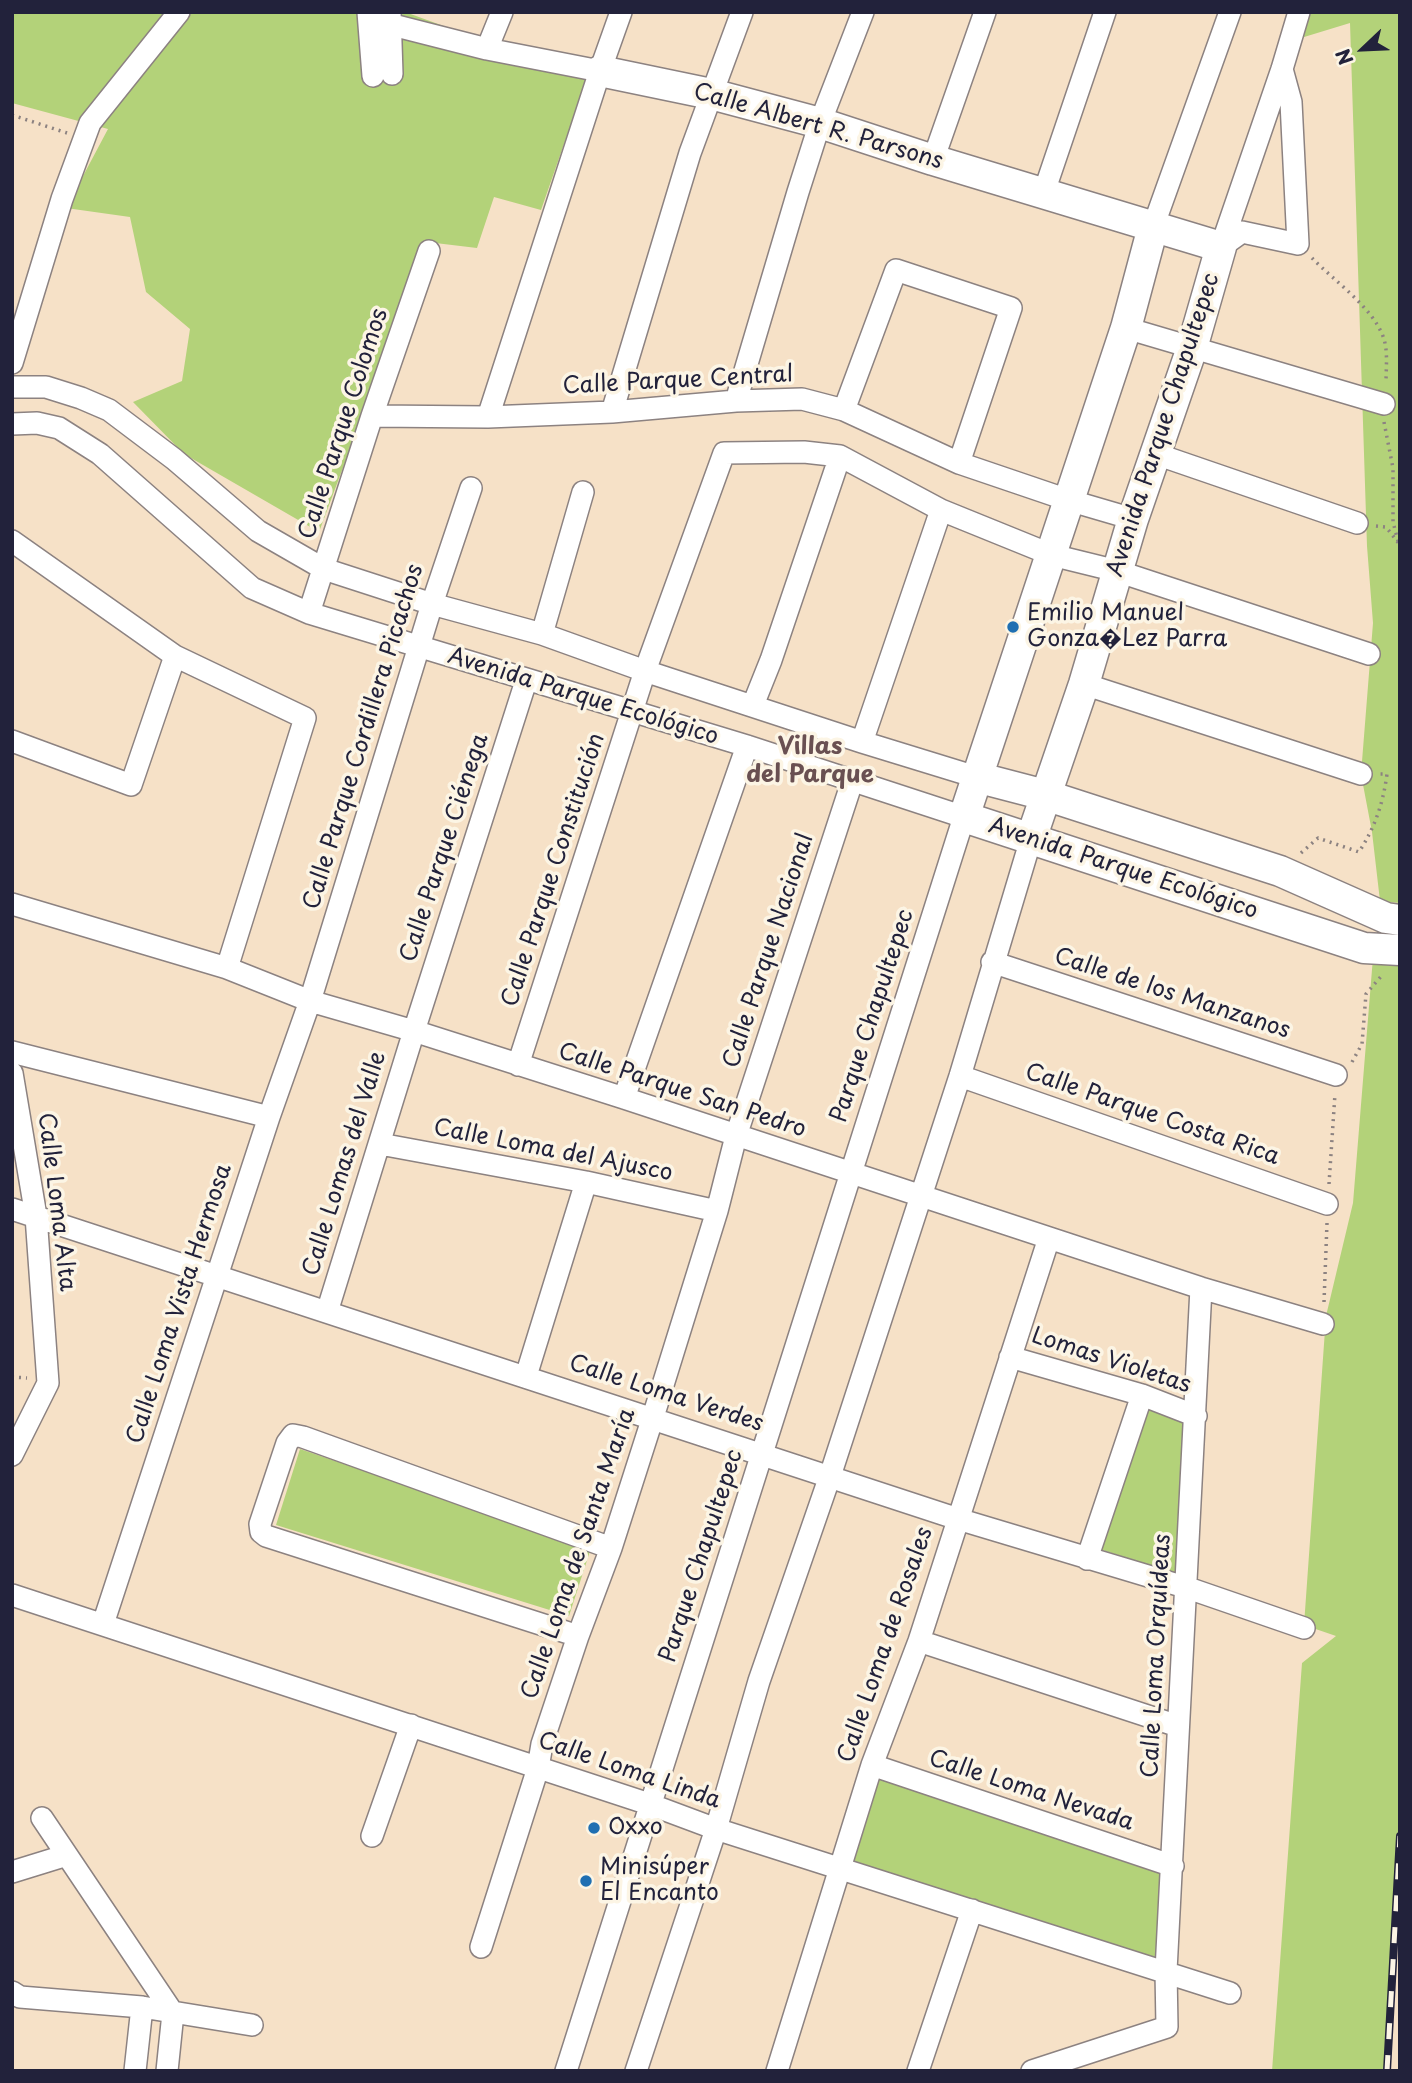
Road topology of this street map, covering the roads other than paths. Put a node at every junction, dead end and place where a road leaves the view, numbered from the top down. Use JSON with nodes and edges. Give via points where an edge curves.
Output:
{"nodes":[{"id":1,"x":179,"y":12,"type":"edge"},
{"id":2,"x":502,"y":12,"type":"edge"},
{"id":3,"x":621,"y":12,"type":"edge"},
{"id":4,"x":742,"y":12,"type":"edge"},
{"id":5,"x":863,"y":12,"type":"edge"},
{"id":6,"x":985,"y":12,"type":"edge"},
{"id":7,"x":1105,"y":12,"type":"edge"},
{"id":8,"x":1230,"y":12,"type":"edge"},
{"id":9,"x":1299,"y":12,"type":"edge"},
{"id":10,"x":369,"y":16,"type":"edge"},
{"id":11,"x":390,"y":18,"type":"edge"},
{"id":12,"x":487,"y":49,"type":"junction"},
{"id":13,"x":1282,"y":69,"type":"junction"},
{"id":14,"x":600,"y":71,"type":"junction"},
{"id":15,"x":711,"y":94,"type":"junction"},
{"id":16,"x":820,"y":123,"type":"junction"},
{"id":17,"x":933,"y":160,"type":"junction"},
{"id":18,"x":1044,"y":192,"type":"junction"},
{"id":19,"x":1153,"y":227,"type":"junction"},
{"id":20,"x":1221,"y":247,"type":"junction"},
{"id":21,"x":429,"y":251,"type":"dead end"},
{"id":22,"x":1126,"y":328,"type":"junction"},
{"id":23,"x":1192,"y":348,"type":"junction"},
{"id":24,"x":12,"y":363,"type":"edge"},
{"id":25,"x":12,"y":387,"type":"edge"},
{"id":26,"x":736,"y":401,"type":"junction"},
{"id":27,"x":1384,"y":404,"type":"dead end"},
{"id":28,"x":844,"y":410,"type":"junction"},
{"id":29,"x":612,"y":412,"type":"junction"},
{"id":30,"x":372,"y":416,"type":"junction"},
{"id":31,"x":488,"y":417,"type":"junction"},
{"id":32,"x":12,"y":424,"type":"edge"},
{"id":33,"x":1156,"y":454,"type":"junction"},
{"id":34,"x":839,"y":456,"type":"junction"},
{"id":35,"x":959,"y":463,"type":"junction"},
{"id":36,"x":471,"y":488,"type":"dead end"},
{"id":37,"x":583,"y":492,"type":"dead end"},
{"id":38,"x":1069,"y":500,"type":"junction"},
{"id":39,"x":941,"y":510,"type":"junction"},
{"id":40,"x":1133,"y":519,"type":"junction"},
{"id":41,"x":1357,"y":523,"type":"road end"},
{"id":42,"x":12,"y":541,"type":"edge"},
{"id":43,"x":1052,"y":555,"type":"junction"},
{"id":44,"x":324,"y":569,"type":"junction"},
{"id":45,"x":1116,"y":571,"type":"junction"},
{"id":46,"x":432,"y":604,"type":"junction"},
{"id":47,"x":309,"y":613,"type":"junction"},
{"id":48,"x":542,"y":634,"type":"junction"},
{"id":49,"x":419,"y":647,"type":"junction"},
{"id":50,"x":1369,"y":654,"type":"dead end"},
{"id":51,"x":175,"y":656,"type":"junction"},
{"id":52,"x":645,"y":671,"type":"junction"},
{"id":53,"x":526,"y":681,"type":"junction"},
{"id":54,"x":1084,"y":684,"type":"junction"},
{"id":55,"x":753,"y":705,"type":"junction"},
{"id":56,"x":634,"y":712,"type":"junction"},
{"id":57,"x":12,"y":741,"type":"edge"},
{"id":58,"x":862,"y":742,"type":"junction"},
{"id":59,"x":747,"y":746,"type":"junction"},
{"id":60,"x":1360,"y":774,"type":"road end"},
{"id":61,"x":976,"y":777,"type":"junction"},
{"id":62,"x":852,"y":782,"type":"junction"},
{"id":63,"x":1045,"y":794,"type":"junction"},
{"id":64,"x":964,"y":817,"type":"junction"},
{"id":65,"x":1031,"y":839,"type":"junction"},
{"id":66,"x":12,"y":904,"type":"edge"},
{"id":67,"x":1393,"y":919,"type":"edge"},
{"id":68,"x":1387,"y":958,"type":"edge"},
{"id":69,"x":992,"y":962,"type":"junction"},
{"id":70,"x":226,"y":968,"type":"junction"},
{"id":71,"x":310,"y":1001,"type":"junction"},
{"id":72,"x":414,"y":1031,"type":"junction"},
{"id":73,"x":12,"y":1052,"type":"edge"},
{"id":74,"x":518,"y":1065,"type":"junction"},
{"id":75,"x":12,"y":1073,"type":"edge"},
{"id":76,"x":1336,"y":1075,"type":"road end"},
{"id":77,"x":960,"y":1076,"type":"junction"},
{"id":78,"x":624,"y":1098,"type":"junction"},
{"id":79,"x":268,"y":1117,"type":"junction"},
{"id":80,"x":736,"y":1136,"type":"junction"},
{"id":81,"x":380,"y":1143,"type":"junction"},
{"id":82,"x":851,"y":1174,"type":"junction"},
{"id":83,"x":586,"y":1182,"type":"junction"},
{"id":84,"x":921,"y":1196,"type":"junction"},
{"id":85,"x":1327,"y":1204,"type":"road end"},
{"id":86,"x":12,"y":1209,"type":"edge"},
{"id":87,"x":717,"y":1211,"type":"junction"},
{"id":88,"x":36,"y":1216,"type":"junction"},
{"id":89,"x":1049,"y":1238,"type":"junction"},
{"id":90,"x":217,"y":1275,"type":"junction"},
{"id":91,"x":1201,"y":1288,"type":"junction"},
{"id":92,"x":327,"y":1312,"type":"junction"},
{"id":93,"x":1323,"y":1324,"type":"road end"},
{"id":94,"x":1010,"y":1357,"type":"junction"},
{"id":95,"x":526,"y":1376,"type":"junction"},
{"id":96,"x":1142,"y":1395,"type":"junction"},
{"id":97,"x":1196,"y":1416,"type":"junction"},
{"id":98,"x":653,"y":1417,"type":"junction"},
{"id":99,"x":763,"y":1453,"type":"junction"},
{"id":100,"x":12,"y":1455,"type":"edge"},
{"id":101,"x":830,"y":1476,"type":"junction"},
{"id":102,"x":958,"y":1518,"type":"junction"},
{"id":103,"x":611,"y":1548,"type":"junction"},
{"id":104,"x":1087,"y":1559,"type":"junction"},
{"id":105,"x":1188,"y":1588,"type":"junction"},
{"id":106,"x":12,"y":1595,"type":"edge"},
{"id":107,"x":103,"y":1624,"type":"junction"},
{"id":108,"x":1304,"y":1628,"type":"dead end"},
{"id":109,"x":578,"y":1636,"type":"junction"},
{"id":110,"x":919,"y":1641,"type":"junction"},
{"id":111,"x":411,"y":1725,"type":"junction"},
{"id":112,"x":1178,"y":1726,"type":"junction"},
{"id":113,"x":872,"y":1765,"type":"junction"},
{"id":114,"x":538,"y":1768,"type":"junction"},
{"id":115,"x":649,"y":1804,"type":"junction"},
{"id":116,"x":42,"y":1818,"type":"dead end"},
{"id":117,"x":716,"y":1829,"type":"junction"},
{"id":118,"x":372,"y":1836,"type":"dead end"},
{"id":119,"x":67,"y":1855,"type":"junction"},
{"id":120,"x":1173,"y":1866,"type":"junction"},
{"id":121,"x":840,"y":1867,"type":"junction"},
{"id":122,"x":12,"y":1871,"type":"edge"},
{"id":123,"x":972,"y":1910,"type":"junction"},
{"id":124,"x":481,"y":1947,"type":"dead end"},
{"id":125,"x":1166,"y":1971,"type":"junction"},
{"id":126,"x":12,"y":1992,"type":"edge"},
{"id":127,"x":1230,"y":1993,"type":"dead end"},
{"id":128,"x":142,"y":2007,"type":"junction"},
{"id":129,"x":173,"y":2013,"type":"junction"},
{"id":130,"x":252,"y":2025,"type":"dead end"},
{"id":131,"x":135,"y":2071,"type":"edge"},
{"id":132,"x":167,"y":2071,"type":"edge"},
{"id":133,"x":566,"y":2071,"type":"edge"},
{"id":134,"x":636,"y":2071,"type":"edge"},
{"id":135,"x":777,"y":2071,"type":"edge"},
{"id":136,"x":918,"y":2071,"type":"edge"},
{"id":137,"x":1032,"y":2071,"type":"edge"}],
"edges":[{"from":1,"to":24,"type":"street","via":[[90,123]]},
{"from":2,"to":12,"type":"street"},
{"from":3,"to":14,"type":"street"},
{"from":4,"to":15,"type":"street"},
{"from":5,"to":16,"type":"street"},
{"from":6,"to":17,"type":"street"},
{"from":7,"to":18,"type":"street"},
{"from":8,"to":19,"type":"street"},
{"from":9,"to":13,"type":"street","name":"Avenida Parque Chapultepec"},
{"from":10,"to":11,"type":"street","name":"Calle Albert R. Parsons"},
{"from":10,"to":11,"type":"street","via":[[383,75]]},
{"from":11,"to":12,"type":"street","name":"Calle Albert R. Parsons"},
{"from":12,"to":14,"type":"street","name":"Calle Albert R. Parsons"},
{"from":13,"to":20,"type":"street","name":"Avenida Parque Chapultepec"},
{"from":13,"to":20,"type":"street","via":[[1291,102],[1298,244],[1242,232]]},
{"from":14,"to":15,"type":"street","name":"Calle Albert R. Parsons"},
{"from":14,"to":31,"type":"street"},
{"from":15,"to":16,"type":"street","name":"Calle Albert R. Parsons"},
{"from":15,"to":29,"type":"street"},
{"from":16,"to":17,"type":"street","name":"Calle Albert R. Parsons"},
{"from":16,"to":26,"type":"street"},
{"from":17,"to":18,"type":"street","name":"Calle Albert R. Parsons"},
{"from":18,"to":19,"type":"street","name":"Calle Albert R. Parsons"},
{"from":19,"to":20,"type":"street","name":"Calle Albert R. Parsons"},
{"from":19,"to":22,"type":"street"},
{"from":20,"to":23,"type":"street","name":"Avenida Parque Chapultepec"},
{"from":21,"to":30,"type":"street","name":"Calle Parque Colomos"},
{"from":22,"to":23,"type":"street"},
{"from":22,"to":38,"type":"street"},
{"from":23,"to":27,"type":"street"},
{"from":23,"to":33,"type":"street","name":"Avenida Parque Chapultepec"},
{"from":25,"to":44,"type":"street","name":"Avenida Parque Ecológico","via":[[46,387],[109,410],[258,531]]},
{"from":26,"to":28,"type":"street","name":"Calle Parque Central","via":[[802,398]]},
{"from":26,"to":29,"type":"street","name":"Calle Parque Central"},
{"from":28,"to":35,"type":"street","name":"Calle Parque Central"},
{"from":28,"to":35,"type":"street","via":[[896,270],[1011,308]]},
{"from":29,"to":31,"type":"street","name":"Calle Parque Central"},
{"from":30,"to":31,"type":"street","name":"Calle Parque Central"},
{"from":30,"to":44,"type":"street","name":"Calle Parque Colomos"},
{"from":32,"to":47,"type":"street","name":"Avenida Parque Ecológico","via":[[59,428],[100,454],[252,588]]},
{"from":33,"to":40,"type":"street","name":"Avenida Parque Chapultepec"},
{"from":33,"to":41,"type":"street"},
{"from":34,"to":39,"type":"street"},
{"from":34,"to":52,"type":"street","name":"Calle Parque Constitución","via":[[724,453]]},
{"from":34,"to":55,"type":"street"},
{"from":35,"to":38,"type":"street","name":"Calle Parque Central"},
{"from":36,"to":46,"type":"street","name":"Calle Parque Cordillera Picachos"},
{"from":37,"to":48,"type":"street"},
{"from":38,"to":40,"type":"street","name":"Calle Parque Central"},
{"from":38,"to":43,"type":"street"},
{"from":39,"to":43,"type":"street"},
{"from":39,"to":58,"type":"street"},
{"from":40,"to":45,"type":"street","name":"Avenida Parque Chapultepec"},
{"from":42,"to":51,"type":"street"},
{"from":43,"to":45,"type":"street"},
{"from":43,"to":61,"type":"street"},
{"from":44,"to":46,"type":"street","name":"Avenida Parque Ecológico"},
{"from":44,"to":47,"type":"street","name":"Calle Parque Colomos"},
{"from":45,"to":50,"type":"street"},
{"from":45,"to":54,"type":"street","name":"Avenida Parque Chapultepec"},
{"from":46,"to":48,"type":"street","name":"Avenida Parque Ecológico"},
{"from":46,"to":49,"type":"street","name":"Calle Parque Cordillera Picachos"},
{"from":47,"to":49,"type":"street","name":"Avenida Parque Ecológico"},
{"from":48,"to":52,"type":"street","name":"Avenida Parque Ecológico"},
{"from":49,"to":53,"type":"street","name":"Avenida Parque Ecológico"},
{"from":49,"to":71,"type":"street","name":"Calle Parque Cordillera Picachos"},
{"from":51,"to":57,"type":"street","via":[[131,785]]},
{"from":51,"to":70,"type":"street","via":[[305,718]]},
{"from":52,"to":55,"type":"street","name":"Avenida Parque Ecológico"},
{"from":52,"to":56,"type":"street","name":"Calle Parque Constitución"},
{"from":53,"to":56,"type":"street","name":"Avenida Parque Ecológico"},
{"from":53,"to":72,"type":"street","name":"Calle Parque Ciénega"},
{"from":54,"to":60,"type":"street"},
{"from":54,"to":63,"type":"street","name":"Avenida Parque Chapultepec"},
{"from":55,"to":58,"type":"street","name":"Avenida Parque Ecológico"},
{"from":56,"to":59,"type":"street","name":"Avenida Parque Ecológico"},
{"from":56,"to":74,"type":"street","name":"Calle Parque Constitución"},
{"from":58,"to":61,"type":"street","name":"Avenida Parque Ecológico"},
{"from":59,"to":62,"type":"street","name":"Avenida Parque Ecológico"},
{"from":59,"to":78,"type":"street"},
{"from":61,"to":63,"type":"street","name":"Avenida Parque Ecológico"},
{"from":61,"to":64,"type":"street"},
{"from":62,"to":64,"type":"street","name":"Avenida Parque Ecológico"},
{"from":62,"to":80,"type":"street","name":"Calle Parque Nacional"},
{"from":63,"to":65,"type":"street","name":"Avenida Parque Chapultepec"},
{"from":63,"to":67,"type":"street","name":"Avenida Parque Ecológico","via":[[1280,871]]},
{"from":64,"to":65,"type":"street","name":"Avenida Parque Ecológico"},
{"from":64,"to":82,"type":"street","name":"Parque Chapultepec"},
{"from":65,"to":68,"type":"street","name":"Avenida Parque Ecológico"},
{"from":65,"to":69,"type":"street"},
{"from":66,"to":70,"type":"street","name":"Calle Parque San Pedro"},
{"from":67,"to":68,"type":"street"},
{"from":69,"to":76,"type":"street","name":"Calle de los Manzanos"},
{"from":69,"to":77,"type":"street"},
{"from":70,"to":71,"type":"street","name":"Calle Parque San Pedro"},
{"from":71,"to":72,"type":"street","name":"Calle Parque San Pedro"},
{"from":71,"to":79,"type":"street","name":"Calle Loma Vista Hermosa"},
{"from":72,"to":74,"type":"street","name":"Calle Parque San Pedro"},
{"from":72,"to":81,"type":"street","name":"Calle Lomas del Valle"},
{"from":73,"to":79,"type":"street"},
{"from":74,"to":78,"type":"street","name":"Calle Parque San Pedro"},
{"from":75,"to":88,"type":"street","name":"Calle Loma Alta"},
{"from":77,"to":84,"type":"street"},
{"from":77,"to":85,"type":"street","name":"Calle Parque Costa Rica"},
{"from":78,"to":80,"type":"street","name":"Calle Parque San Pedro"},
{"from":79,"to":90,"type":"street","name":"Calle Loma Vista Hermosa"},
{"from":80,"to":82,"type":"street","name":"Calle Parque San Pedro"},
{"from":80,"to":87,"type":"street","name":"Calle Loma de Santa María"},
{"from":81,"to":83,"type":"street","name":"Calle Loma del Ajusco"},
{"from":81,"to":92,"type":"street","name":"Calle Lomas del Valle"},
{"from":82,"to":84,"type":"street","name":"Calle Parque San Pedro"},
{"from":82,"to":99,"type":"street","name":"Parque Chapultepec"},
{"from":83,"to":87,"type":"street","name":"Calle Loma del Ajusco"},
{"from":83,"to":95,"type":"street"},
{"from":84,"to":89,"type":"street","name":"Calle Parque San Pedro"},
{"from":84,"to":101,"type":"street"},
{"from":86,"to":88,"type":"street","name":"Calle Loma Verdes"},
{"from":87,"to":98,"type":"street","name":"Calle Loma de Santa María"},
{"from":88,"to":90,"type":"street","name":"Calle Loma Verdes"},
{"from":88,"to":100,"type":"street","name":"Calle Loma Alta","via":[[48,1383]]},
{"from":89,"to":91,"type":"street","name":"Calle Parque San Pedro"},
{"from":89,"to":94,"type":"street","name":"Calle Loma de Rosales"},
{"from":90,"to":92,"type":"street","name":"Calle Loma Verdes"},
{"from":90,"to":107,"type":"street","name":"Calle Loma Vista Hermosa"},
{"from":91,"to":93,"type":"street","name":"Calle Parque San Pedro"},
{"from":91,"to":97,"type":"street","name":"Calle Loma Orquídeas"},
{"from":92,"to":95,"type":"street","name":"Calle Loma Verdes"},
{"from":94,"to":96,"type":"street","name":"Lomas Violetas"},
{"from":94,"to":102,"type":"street","name":"Calle Loma de Rosales"},
{"from":95,"to":98,"type":"street","name":"Calle Loma Verdes"},
{"from":96,"to":97,"type":"street","name":"Lomas Violetas"},
{"from":96,"to":104,"type":"street"},
{"from":97,"to":105,"type":"street","name":"Calle Loma Orquídeas"},
{"from":98,"to":99,"type":"street","name":"Calle Loma Verdes"},
{"from":98,"to":103,"type":"street","name":"Calle Loma de Santa María"},
{"from":99,"to":101,"type":"street","name":"Calle Loma Verdes"},
{"from":99,"to":115,"type":"street","name":"Parque Chapultepec"},
{"from":101,"to":102,"type":"street","name":"Calle Loma Verdes"},
{"from":101,"to":117,"type":"street","via":[[759,1681]]},
{"from":102,"to":104,"type":"street","name":"Calle Loma Verdes"},
{"from":102,"to":110,"type":"street","name":"Calle Loma de Rosales"},
{"from":103,"to":109,"type":"street","name":"Calle Loma de Santa María"},
{"from":103,"to":109,"type":"street","via":[[303,1437],[293,1435],[287,1443],[260,1524],[266,1536]]},
{"from":104,"to":105,"type":"street","name":"Calle Loma Verdes"},
{"from":105,"to":108,"type":"street","name":"Calle Loma Verdes"},
{"from":105,"to":112,"type":"street","name":"Calle Loma Orquídeas"},
{"from":106,"to":107,"type":"street","name":"Calle Loma Linda"},
{"from":107,"to":111,"type":"street","name":"Calle Loma Linda"},
{"from":109,"to":114,"type":"street","name":"Calle Loma de Santa María"},
{"from":110,"to":112,"type":"street"},
{"from":110,"to":113,"type":"street","name":"Calle Loma de Rosales"},
{"from":111,"to":114,"type":"street","name":"Calle Loma Linda"},
{"from":111,"to":118,"type":"street"},
{"from":112,"to":120,"type":"street","name":"Calle Loma Orquídeas"},
{"from":113,"to":120,"type":"street","name":"Calle Loma Nevada"},
{"from":113,"to":121,"type":"street","name":"Calle Loma de Rosales"},
{"from":114,"to":115,"type":"street","name":"Calle Loma Linda"},
{"from":114,"to":124,"type":"street","name":"Calle Loma de Santa María"},
{"from":115,"to":117,"type":"street","name":"Calle Loma Linda"},
{"from":115,"to":133,"type":"street","name":"Parque Chapultepec"},
{"from":116,"to":119,"type":"street"},
{"from":117,"to":121,"type":"street","name":"Calle Loma Linda"},
{"from":117,"to":134,"type":"street"},
{"from":119,"to":122,"type":"street"},
{"from":119,"to":129,"type":"street"},
{"from":120,"to":125,"type":"street","name":"Calle Loma Orquídeas"},
{"from":121,"to":123,"type":"street","name":"Calle Loma Linda"},
{"from":121,"to":135,"type":"street","name":"Calle Loma de Rosales"},
{"from":123,"to":125,"type":"street","name":"Calle Loma Linda"},
{"from":123,"to":136,"type":"street"},
{"from":125,"to":127,"type":"street","name":"Calle Loma Linda"},
{"from":125,"to":137,"type":"street","name":"Calle Loma Orquídeas","via":[[1167,2027]]},
{"from":126,"to":128,"type":"street","via":[[20,1997]]},
{"from":128,"to":129,"type":"street"},
{"from":128,"to":131,"type":"street"},
{"from":129,"to":130,"type":"street"},
{"from":129,"to":132,"type":"street"}]}
